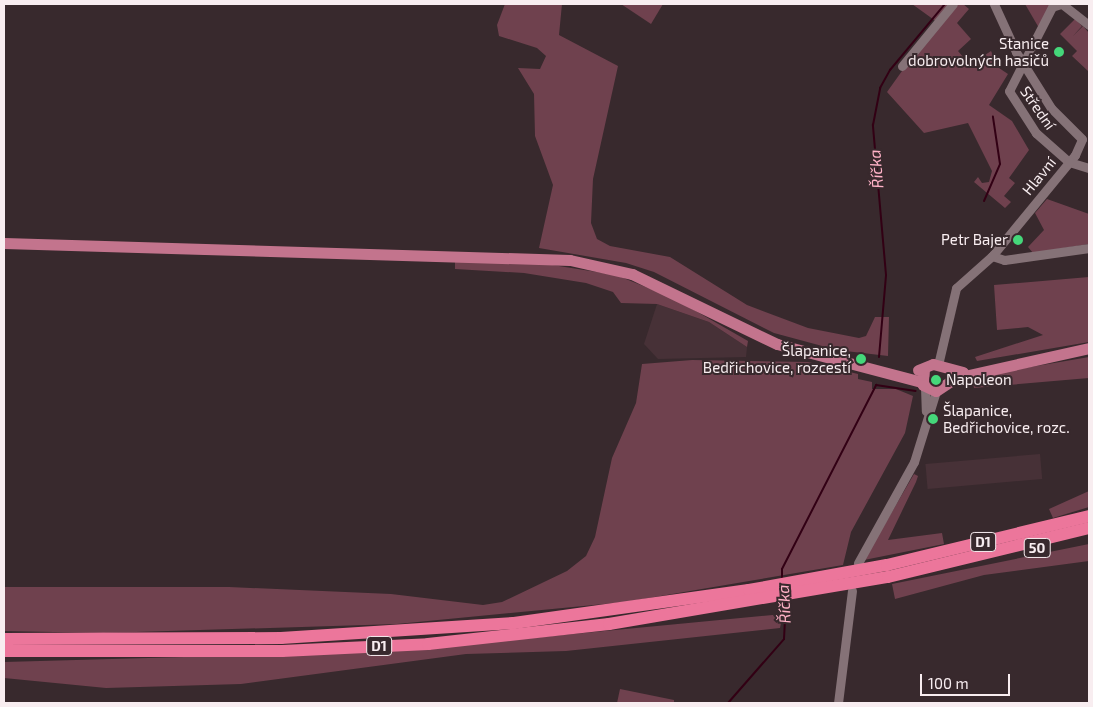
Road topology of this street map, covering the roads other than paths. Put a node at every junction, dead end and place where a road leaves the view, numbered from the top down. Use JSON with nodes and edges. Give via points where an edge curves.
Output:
{"nodes":[{"id":1,"x":953,"y":4,"type":"edge"},
{"id":2,"x":994,"y":4,"type":"edge"},
{"id":3,"x":1061,"y":4,"type":"edge"},
{"id":4,"x":1089,"y":25,"type":"edge"},
{"id":5,"x":1022,"y":63,"type":"junction"},
{"id":6,"x":902,"y":66,"type":"dead end"},
{"id":7,"x":1086,"y":139,"type":"edge"},
{"id":8,"x":1069,"y":162,"type":"junction"},
{"id":9,"x":1089,"y":168,"type":"edge"},
{"id":10,"x":4,"y":243,"type":"edge"},
{"id":11,"x":1089,"y":248,"type":"edge"},
{"id":12,"x":992,"y":256,"type":"junction"},
{"id":13,"x":1089,"y":348,"type":"edge"},
{"id":14,"x":924,"y":369,"type":"junction"},
{"id":15,"x":891,"y":371,"type":"junction"},
{"id":16,"x":944,"y":372,"type":"junction"},
{"id":17,"x":928,"y":387,"type":"junction"},
{"id":18,"x":1087,"y":519,"type":"edge"},
{"id":19,"x":1089,"y":537,"type":"edge"},
{"id":20,"x":858,"y":563,"type":"dead end"},
{"id":21,"x":931,"y":568,"type":"junction"},
{"id":22,"x":888,"y":571,"type":"junction"},
{"id":23,"x":852,"y":592,"type":"dead end"},
{"id":24,"x":750,"y":596,"type":"junction"},
{"id":25,"x":4,"y":640,"type":"edge"},
{"id":26,"x":4,"y":651,"type":"edge"},
{"id":27,"x":838,"y":703,"type":"edge"}],
"edges":[{"from":1,"to":6,"type":"street"},
{"from":2,"to":5,"type":"street","name":"Hlavní"},
{"from":3,"to":4,"type":"street"},
{"from":3,"to":5,"type":"street","via":[[1052,7]]},
{"from":5,"to":7,"type":"street","name":"Hlavní","via":[[1051,108]]},
{"from":5,"to":8,"type":"street","name":"Střední","via":[[1009,91],[1036,133]]},
{"from":7,"to":8,"type":"street","name":"Hlavní"},
{"from":8,"to":9,"type":"street"},
{"from":8,"to":12,"type":"street","name":"Hlavní"},
{"from":10,"to":15,"type":"main road","via":[[570,260],[632,274],[777,344]]},
{"from":11,"to":12,"type":"street","via":[[1004,260]]},
{"from":12,"to":16,"type":"street","name":"Hlavní","via":[[956,288]]},
{"from":13,"to":16,"type":"main road","via":[[985,370]]},
{"from":14,"to":15,"type":"main road"},
{"from":14,"to":16,"type":"main road"},
{"from":14,"to":17,"type":"main road"},
{"from":15,"to":17,"type":"main road"},
{"from":16,"to":17,"type":"main road"},
{"from":17,"to":20,"type":"street","via":[[926,419],[912,468]]},
{"from":18,"to":21,"type":"highway","number":"D1"},
{"from":18,"to":22,"type":"highway","number":"D1"},
{"from":19,"to":21,"type":"highway","number":"50"},
{"from":21,"to":22,"type":"highway","number":"D1"},
{"from":22,"to":24,"type":"highway","number":"D1"},
{"from":23,"to":27,"type":"street"},
{"from":24,"to":25,"type":"highway","number":"D1","via":[[542,619],[281,638]]},
{"from":24,"to":26,"type":"highway","number":"D1","via":[[428,644],[282,651]]}]}
